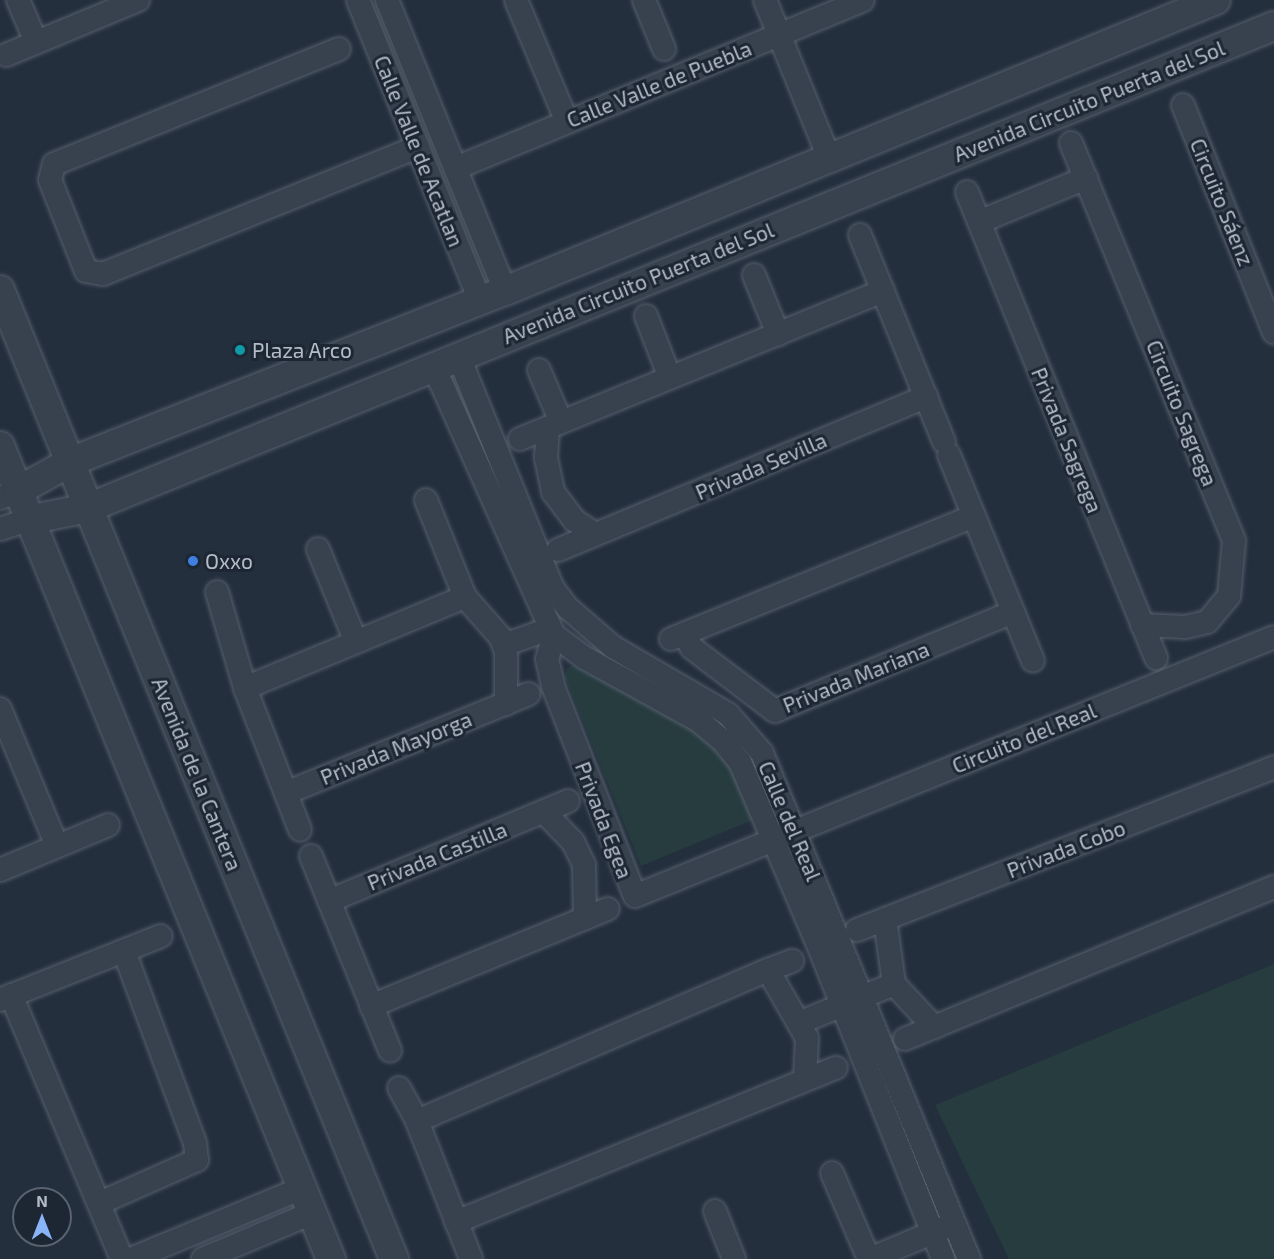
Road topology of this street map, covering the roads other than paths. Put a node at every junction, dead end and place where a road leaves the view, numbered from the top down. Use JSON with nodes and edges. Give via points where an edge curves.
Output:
{"nodes":[{"id":1,"x":18,"y":0,"type":"edge"},
{"id":2,"x":138,"y":0,"type":"edge"},
{"id":3,"x":358,"y":0,"type":"edge"},
{"id":4,"x":387,"y":0,"type":"edge"},
{"id":5,"x":516,"y":0,"type":"edge"},
{"id":6,"x":644,"y":0,"type":"edge"},
{"id":7,"x":765,"y":0,"type":"edge"},
{"id":8,"x":863,"y":0,"type":"edge"},
{"id":9,"x":1183,"y":6,"type":"edge"},
{"id":10,"x":1274,"y":26,"type":"edge"},
{"id":11,"x":779,"y":36,"type":"junction"},
{"id":12,"x":36,"y":42,"type":"junction"},
{"id":13,"x":339,"y":49,"type":"dead end"},
{"id":14,"x":664,"y":49,"type":"dead end"},
{"id":15,"x":6,"y":55,"type":"dead end"},
{"id":16,"x":418,"y":78,"type":"junction"},
{"id":17,"x":394,"y":89,"type":"junction"},
{"id":18,"x":1183,"y":105,"type":"dead end"},
{"id":19,"x":567,"y":122,"type":"junction"},
{"id":20,"x":1071,"y":143,"type":"dead end"},
{"id":21,"x":418,"y":147,"type":"junction"},
{"id":22,"x":829,"y":158,"type":"junction"},
{"id":23,"x":456,"y":168,"type":"junction"},
{"id":24,"x":1086,"y":178,"type":"junction"},
{"id":25,"x":967,"y":192,"type":"dead end"},
{"id":26,"x":979,"y":222,"type":"junction"},
{"id":27,"x":860,"y":235,"type":"dead end"},
{"id":28,"x":754,"y":275,"type":"dead end"},
{"id":29,"x":0,"y":290,"type":"edge"},
{"id":30,"x":883,"y":291,"type":"junction"},
{"id":31,"x":493,"y":296,"type":"junction"},
{"id":32,"x":646,"y":316,"type":"dead end"},
{"id":33,"x":1274,"y":333,"type":"edge"},
{"id":34,"x":778,"y":334,"type":"junction"},
{"id":35,"x":446,"y":360,"type":"junction"},
{"id":36,"x":539,"y":370,"type":"dead end"},
{"id":37,"x":670,"y":378,"type":"junction"},
{"id":38,"x":926,"y":397,"type":"junction"},
{"id":39,"x":486,"y":422,"type":"junction"},
{"id":40,"x":554,"y":425,"type":"junction"},
{"id":41,"x":462,"y":432,"type":"junction"},
{"id":42,"x":520,"y":439,"type":"dead end"},
{"id":43,"x":0,"y":446,"type":"edge"},
{"id":44,"x":70,"y":462,"type":"junction"},
{"id":45,"x":503,"y":467,"type":"junction"},
{"id":46,"x":481,"y":476,"type":"junction"},
{"id":47,"x":553,"y":492,"type":"junction"},
{"id":48,"x":9,"y":494,"type":"edge"},
{"id":49,"x":426,"y":500,"type":"dead end"},
{"id":50,"x":88,"y":508,"type":"junction"},
{"id":51,"x":520,"y":508,"type":"junction"},
{"id":52,"x":974,"y":516,"type":"junction"},
{"id":53,"x":28,"y":520,"type":"junction"},
{"id":54,"x":0,"y":529,"type":"edge"},
{"id":55,"x":596,"y":534,"type":"junction"},
{"id":56,"x":318,"y":549,"type":"dead end"},
{"id":57,"x":558,"y":550,"type":"dead end"},
{"id":58,"x":217,"y":592,"type":"dead end"},
{"id":59,"x":465,"y":597,"type":"junction"},
{"id":60,"x":1013,"y":612,"type":"junction"},
{"id":61,"x":1207,"y":622,"type":"junction"},
{"id":62,"x":1142,"y":625,"type":"junction"},
{"id":63,"x":551,"y":632,"type":"junction"},
{"id":64,"x":1274,"y":637,"type":"edge"},
{"id":65,"x":356,"y":642,"type":"junction"},
{"id":66,"x":504,"y":645,"type":"junction"},
{"id":67,"x":1156,"y":658,"type":"dead end"},
{"id":68,"x":1220,"y":659,"type":"junction"},
{"id":69,"x":710,"y":661,"type":"junction"},
{"id":70,"x":1033,"y":661,"type":"dead end"},
{"id":71,"x":245,"y":688,"type":"junction"},
{"id":72,"x":688,"y":689,"type":"junction"},
{"id":73,"x":528,"y":694,"type":"dead end"},
{"id":74,"x":506,"y":704,"type":"junction"},
{"id":75,"x":0,"y":709,"type":"edge"},
{"id":76,"x":1274,"y":767,"type":"edge"},
{"id":77,"x":286,"y":793,"type":"junction"},
{"id":78,"x":568,"y":801,"type":"dead end"},
{"id":79,"x":544,"y":812,"type":"junction"},
{"id":80,"x":108,"y":825,"type":"dead end"},
{"id":81,"x":300,"y":830,"type":"dead end"},
{"id":82,"x":795,"y":831,"type":"junction"},
{"id":83,"x":774,"y":839,"type":"junction"},
{"id":84,"x":57,"y":846,"type":"junction"},
{"id":85,"x":616,"y":853,"type":"junction"},
{"id":86,"x":311,"y":856,"type":"dead end"},
{"id":87,"x":584,"y":865,"type":"junction"},
{"id":88,"x":0,"y":870,"type":"edge"},
{"id":89,"x":1274,"y":887,"type":"edge"},
{"id":90,"x":329,"y":901,"type":"junction"},
{"id":91,"x":608,"y":909,"type":"dead end"},
{"id":92,"x":585,"y":918,"type":"junction"},
{"id":93,"x":885,"y":920,"type":"junction"},
{"id":94,"x":857,"y":930,"type":"dead end"},
{"id":95,"x":161,"y":936,"type":"dead end"},
{"id":96,"x":124,"y":951,"type":"junction"},
{"id":97,"x":792,"y":961,"type":"dead end"},
{"id":98,"x":768,"y":970,"type":"junction"},
{"id":99,"x":894,"y":984,"type":"junction"},
{"id":100,"x":6,"y":997,"type":"edge"},
{"id":101,"x":852,"y":1002,"type":"junction"},
{"id":102,"x":372,"y":1006,"type":"junction"},
{"id":103,"x":801,"y":1022,"type":"junction"},
{"id":104,"x":934,"y":1027,"type":"junction"},
{"id":105,"x":905,"y":1039,"type":"dead end"},
{"id":106,"x":390,"y":1051,"type":"dead end"},
{"id":107,"x":836,"y":1068,"type":"dead end"},
{"id":108,"x":805,"y":1079,"type":"junction"},
{"id":109,"x":399,"y":1088,"type":"dead end"},
{"id":110,"x":897,"y":1110,"type":"junction"},
{"id":111,"x":417,"y":1121,"type":"junction"},
{"id":112,"x":832,"y":1173,"type":"dead end"},
{"id":113,"x":307,"y":1201,"type":"junction"},
{"id":114,"x":100,"y":1203,"type":"junction"},
{"id":115,"x":715,"y":1211,"type":"dead end"},
{"id":116,"x":456,"y":1222,"type":"junction"},
{"id":117,"x":955,"y":1224,"type":"junction"},
{"id":118,"x":933,"y":1233,"type":"junction"},
{"id":119,"x":122,"y":1259,"type":"edge"},
{"id":120,"x":131,"y":1259,"type":"edge"},
{"id":121,"x":203,"y":1259,"type":"edge"},
{"id":122,"x":332,"y":1259,"type":"edge"},
{"id":123,"x":394,"y":1259,"type":"edge"},
{"id":124,"x":471,"y":1259,"type":"edge"},
{"id":125,"x":734,"y":1259,"type":"edge"},
{"id":126,"x":869,"y":1259,"type":"edge"},
{"id":127,"x":943,"y":1259,"type":"edge"},
{"id":128,"x":969,"y":1259,"type":"edge"}],
"edges":[{"from":1,"to":12,"type":"street"},
{"from":2,"to":12,"type":"street"},
{"from":3,"to":17,"type":"street","name":"Calle Valle de Acatlan"},
{"from":4,"to":16,"type":"street","name":"Calle Valle de Acatlan"},
{"from":5,"to":19,"type":"street"},
{"from":6,"to":14,"type":"street"},
{"from":7,"to":11,"type":"street"},
{"from":8,"to":11,"type":"street","name":"Calle Valle de Puebla"},
{"from":9,"to":22,"type":"street","name":"Avenida Circuito Puerta del Sol"},
{"from":10,"to":35,"type":"street","name":"Avenida Circuito Puerta del Sol"},
{"from":11,"to":19,"type":"street","name":"Calle Valle de Puebla"},
{"from":11,"to":22,"type":"street"},
{"from":12,"to":15,"type":"street"},
{"from":13,"to":21,"type":"street","via":[[54,164],[50,180],[86,271],[103,274]]},
{"from":16,"to":17,"type":"street"},
{"from":16,"to":23,"type":"street","name":"Calle Valle de Acatlan"},
{"from":17,"to":21,"type":"street","name":"Calle Valle de Acatlan"},
{"from":18,"to":33,"type":"street","name":"Circuito Sáenz"},
{"from":19,"to":23,"type":"street","name":"Calle Valle de Puebla"},
{"from":20,"to":24,"type":"street","name":"Circuito Sagrega"},
{"from":21,"to":31,"type":"street","name":"Calle Valle de Acatlan"},
{"from":22,"to":31,"type":"street","name":"Avenida Circuito Puerta del Sol"},
{"from":23,"to":31,"type":"street","name":"Calle Valle de Acatlan"},
{"from":24,"to":26,"type":"street"},
{"from":24,"to":61,"type":"street","name":"Circuito Sagrega","via":[[1234,542],[1229,596]]},
{"from":25,"to":26,"type":"street","name":"Privada Sagrega"},
{"from":26,"to":62,"type":"street","name":"Privada Sagrega"},
{"from":27,"to":30,"type":"street"},
{"from":28,"to":34,"type":"street"},
{"from":29,"to":44,"type":"street","name":"Avenida de la Cantera"},
{"from":30,"to":34,"type":"street"},
{"from":30,"to":38,"type":"street"},
{"from":31,"to":44,"type":"street","name":"Avenida Circuito Puerta del Sol"},
{"from":32,"to":37,"type":"street"},
{"from":34,"to":37,"type":"street"},
{"from":35,"to":39,"type":"street","name":"Calle del Real"},
{"from":35,"to":41,"type":"street","name":"Calle del Real"},
{"from":35,"to":50,"type":"street","name":"Avenida Circuito Puerta del Sol"},
{"from":36,"to":40,"type":"street"},
{"from":37,"to":40,"type":"street"},
{"from":38,"to":52,"type":"street"},
{"from":38,"to":55,"type":"street","name":"Privada Sevilla"},
{"from":39,"to":41,"type":"street"},
{"from":39,"to":45,"type":"street","name":"Calle del Real"},
{"from":40,"to":42,"type":"street"},
{"from":40,"to":47,"type":"street","via":[[546,458]]},
{"from":41,"to":46,"type":"street","name":"Calle del Real"},
{"from":43,"to":48,"type":"street"},
{"from":44,"to":48,"type":"street","name":"Avenida Circuito Puerta del Sol"},
{"from":44,"to":50,"type":"street","name":"Avenida de la Cantera"},
{"from":45,"to":46,"type":"street"},
{"from":45,"to":51,"type":"street","name":"Calle del Real"},
{"from":46,"to":63,"type":"street","name":"Calle del Real"},
{"from":47,"to":51,"type":"street"},
{"from":47,"to":55,"type":"street","via":[[574,520]]},
{"from":48,"to":53,"type":"street"},
{"from":49,"to":59,"type":"street"},
{"from":50,"to":53,"type":"street","name":"Avenida Circuito Puerta del Sol"},
{"from":50,"to":123,"type":"street","name":"Avenida de la Cantera"},
{"from":51,"to":72,"type":"street","name":"Calle del Real","via":[[552,587],[568,608],[613,646]]},
{"from":52,"to":60,"type":"street"},
{"from":52,"to":69,"type":"street","name":"Privada Mariana","via":[[677,637]]},
{"from":53,"to":54,"type":"street","name":"Avenida Circuito Puerta del Sol"},
{"from":53,"to":113,"type":"street"},
{"from":55,"to":57,"type":"street","name":"Privada Sevilla"},
{"from":56,"to":65,"type":"street"},
{"from":58,"to":71,"type":"street"},
{"from":59,"to":65,"type":"street"},
{"from":59,"to":66,"type":"street","via":[[494,627]]},
{"from":60,"to":69,"type":"street","name":"Privada Mariana","via":[[775,711]]},
{"from":60,"to":70,"type":"street"},
{"from":61,"to":62,"type":"street","via":[[1185,627]]},
{"from":61,"to":68,"type":"street"},
{"from":62,"to":67,"type":"street","name":"Privada Sagrega"},
{"from":63,"to":66,"type":"street"},
{"from":63,"to":83,"type":"street","name":"Calle del Real","via":[[585,658],[699,721],[722,740],[740,762]]},
{"from":63,"to":85,"type":"street","name":"Privada Egea","via":[[547,659],[553,686]]},
{"from":64,"to":68,"type":"street","name":"Circuito del Real"},
{"from":65,"to":71,"type":"street"},
{"from":66,"to":74,"type":"street"},
{"from":68,"to":82,"type":"street","name":"Circuito del Real"},
{"from":69,"to":72,"type":"street"},
{"from":71,"to":77,"type":"street"},
{"from":72,"to":82,"type":"street","name":"Calle del Real","via":[[728,714],[762,753]]},
{"from":73,"to":74,"type":"street","name":"Privada Mayorga"},
{"from":74,"to":77,"type":"street","name":"Privada Mayorga"},
{"from":75,"to":84,"type":"street"},
{"from":76,"to":93,"type":"street","name":"Privada Cobo"},
{"from":77,"to":81,"type":"street"},
{"from":78,"to":79,"type":"street","name":"Privada Castilla"},
{"from":79,"to":87,"type":"street","via":[[573,842]]},
{"from":79,"to":90,"type":"street","name":"Privada Castilla"},
{"from":80,"to":84,"type":"street"},
{"from":82,"to":83,"type":"street","name":"Circuito del Real"},
{"from":82,"to":101,"type":"street","name":"Calle del Real"},
{"from":83,"to":85,"type":"street","name":"Privada Egea","via":[[639,896],[632,891]]},
{"from":83,"to":101,"type":"street","name":"Calle del Real"},
{"from":84,"to":88,"type":"street"},
{"from":85,"to":87,"type":"street"},
{"from":86,"to":90,"type":"street"},
{"from":87,"to":92,"type":"street"},
{"from":89,"to":104,"type":"street"},
{"from":90,"to":102,"type":"street"},
{"from":91,"to":92,"type":"street"},
{"from":92,"to":102,"type":"street"},
{"from":93,"to":94,"type":"street","name":"Privada Cobo"},
{"from":93,"to":99,"type":"street"},
{"from":95,"to":96,"type":"street"},
{"from":96,"to":100,"type":"street"},
{"from":96,"to":114,"type":"street","via":[[195,1143],[197,1160]]},
{"from":97,"to":98,"type":"street"},
{"from":98,"to":103,"type":"street"},
{"from":98,"to":111,"type":"street"},
{"from":99,"to":101,"type":"street"},
{"from":99,"to":104,"type":"street"},
{"from":100,"to":114,"type":"street"},
{"from":101,"to":103,"type":"street"},
{"from":101,"to":110,"type":"street","name":"Calle del Real"},
{"from":102,"to":106,"type":"street"},
{"from":103,"to":108,"type":"street","via":[[807,1038]]},
{"from":104,"to":105,"type":"street"},
{"from":107,"to":108,"type":"street"},
{"from":108,"to":116,"type":"street"},
{"from":109,"to":111,"type":"street"},
{"from":110,"to":117,"type":"street","name":"Calle del Real"},
{"from":110,"to":118,"type":"street","name":"Calle del Real"},
{"from":111,"to":116,"type":"street"},
{"from":112,"to":126,"type":"street"},
{"from":113,"to":120,"type":"street"},
{"from":113,"to":121,"type":"street"},
{"from":113,"to":122,"type":"street"},
{"from":114,"to":119,"type":"street"},
{"from":115,"to":125,"type":"street"},
{"from":116,"to":124,"type":"street"},
{"from":117,"to":118,"type":"street"},
{"from":117,"to":128,"type":"street","name":"Calle del Real"},
{"from":118,"to":126,"type":"street"},
{"from":118,"to":127,"type":"street","name":"Calle del Real"}]}
